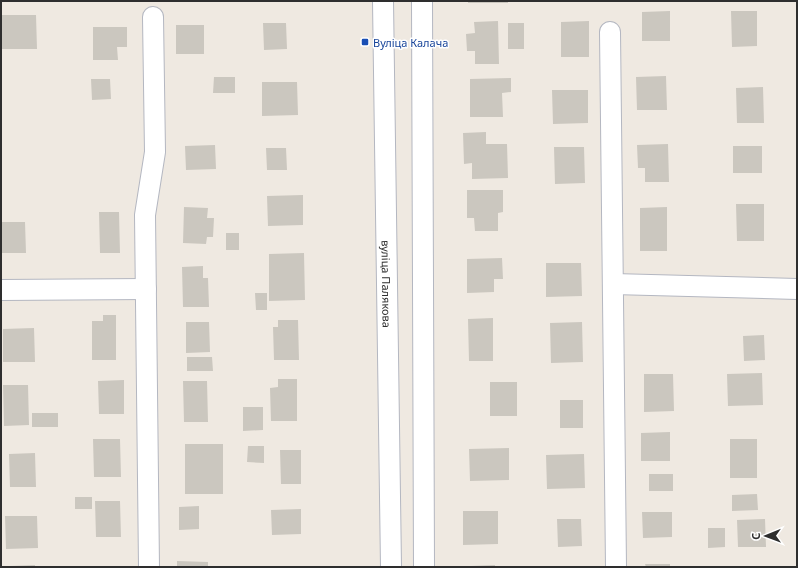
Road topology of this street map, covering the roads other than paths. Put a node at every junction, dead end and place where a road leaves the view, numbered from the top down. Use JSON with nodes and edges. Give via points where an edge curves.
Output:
{"nodes":[{"id":1,"x":383,"y":1,"type":"edge"},
{"id":2,"x":422,"y":1,"type":"edge"},
{"id":3,"x":153,"y":17,"type":"dead end"},
{"id":4,"x":610,"y":32,"type":"dead end"},
{"id":5,"x":613,"y":284,"type":"junction"},
{"id":6,"x":146,"y":289,"type":"junction"},
{"id":7,"x":797,"y":289,"type":"edge"},
{"id":8,"x":1,"y":290,"type":"edge"},
{"id":9,"x":149,"y":567,"type":"edge"},
{"id":10,"x":391,"y":567,"type":"edge"},
{"id":11,"x":424,"y":567,"type":"edge"},
{"id":12,"x":616,"y":567,"type":"edge"}],
"edges":[{"from":1,"to":10,"type":"street","name":"вуліца Палякова"},
{"from":2,"to":11,"type":"street"},
{"from":3,"to":6,"type":"street","via":[[156,152],[146,215]]},
{"from":4,"to":5,"type":"street"},
{"from":5,"to":7,"type":"street"},
{"from":5,"to":12,"type":"street"},
{"from":6,"to":8,"type":"street"},
{"from":6,"to":9,"type":"street"}]}
